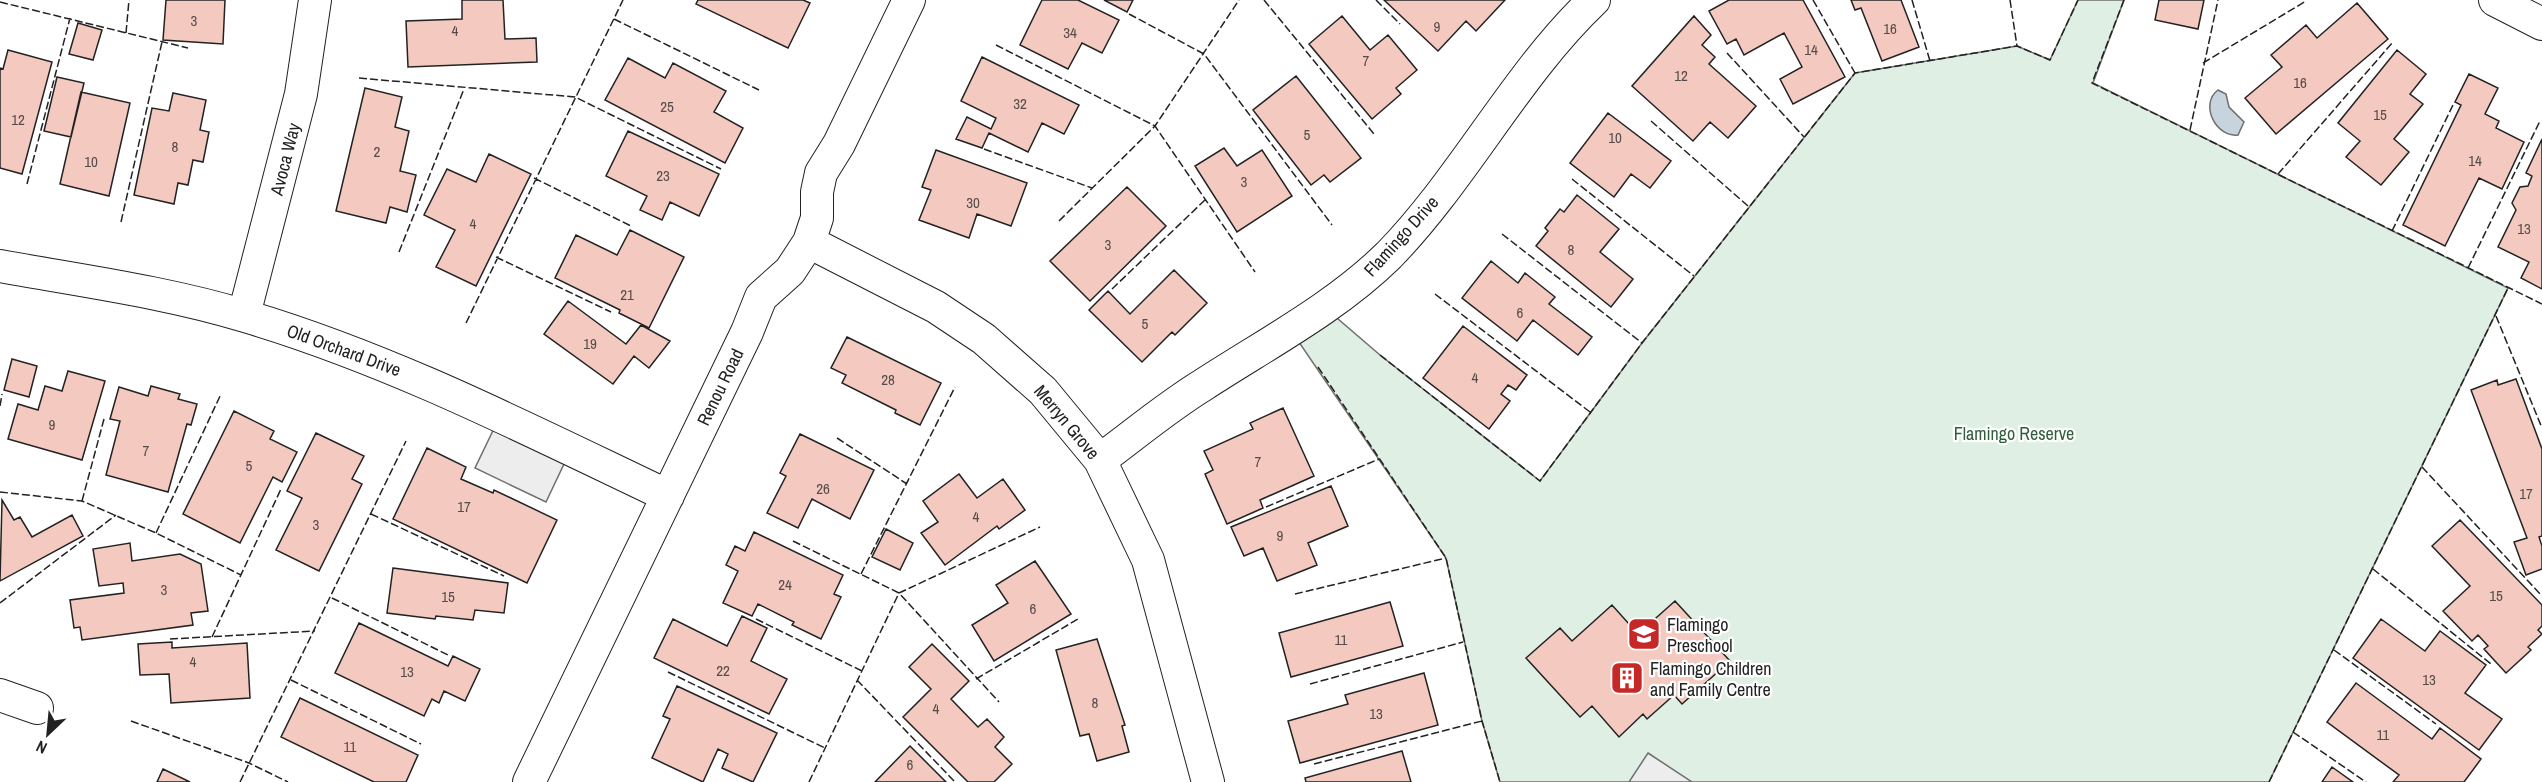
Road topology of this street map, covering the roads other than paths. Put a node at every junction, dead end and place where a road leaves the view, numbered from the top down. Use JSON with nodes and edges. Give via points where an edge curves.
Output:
{"nodes":[{"id":1,"x":315,"y":0,"type":"edge"},
{"id":2,"x":909,"y":0,"type":"edge"},
{"id":3,"x":1594,"y":0,"type":"edge"},
{"id":4,"x":2495,"y":0,"type":"edge"},
{"id":5,"x":2542,"y":24,"type":"edge"},
{"id":6,"x":809,"y":242,"type":"junction"},
{"id":7,"x":0,"y":266,"type":"edge"},
{"id":8,"x":244,"y":315,"type":"junction"},
{"id":9,"x":1100,"y":460,"type":"junction"},
{"id":10,"x":668,"y":496,"type":"junction"},
{"id":11,"x":0,"y":695,"type":"edge"},
{"id":12,"x":38,"y":708,"type":"dead end"},
{"id":13,"x":529,"y":782,"type":"edge"},
{"id":14,"x":1208,"y":782,"type":"edge"}],
"edges":[{"from":1,"to":8,"type":"street","name":"Avoca Way","via":[[301,94]]},
{"from":2,"to":6,"type":"street","name":"Renou Road","via":[[821,173],[817,218]]},
{"from":3,"to":9,"type":"street","name":"Flamingo Drive","via":[[1538,65],[1409,231],[1368,274],[1199,387]]},
{"from":4,"to":5,"type":"street"},
{"from":6,"to":9,"type":"street","name":"Merryn Grove","via":[[936,307],[984,339],[1043,391]]},
{"from":6,"to":10,"type":"street","name":"Renou Road","via":[[790,271],[756,305],[747,332]]},
{"from":7,"to":8,"type":"street","name":"Old Orchard Drive"},
{"from":8,"to":10,"type":"street","name":"Old Orchard Drive","via":[[406,372]]},
{"from":9,"to":14,"type":"street","name":"Merryn Grove","via":[[1148,560]]},
{"from":10,"to":13,"type":"street","name":"Renou Road"},
{"from":11,"to":12,"type":"street"}]}
